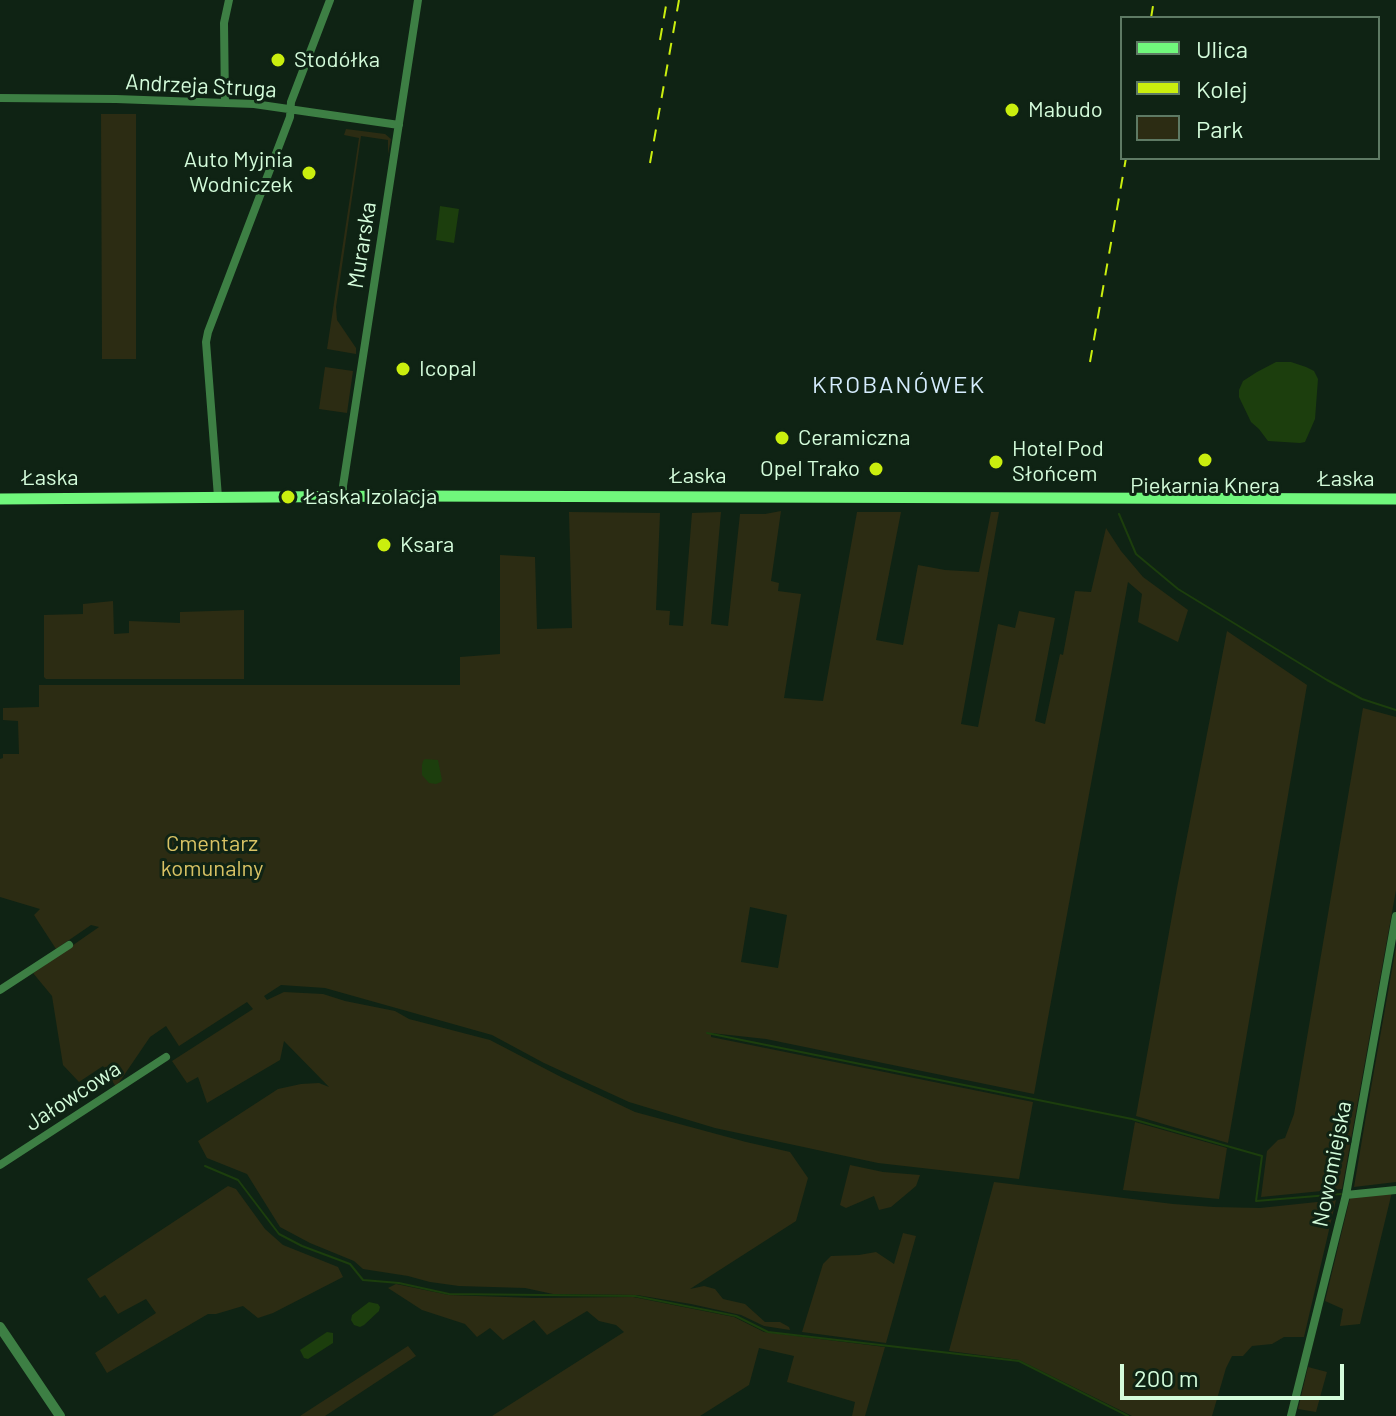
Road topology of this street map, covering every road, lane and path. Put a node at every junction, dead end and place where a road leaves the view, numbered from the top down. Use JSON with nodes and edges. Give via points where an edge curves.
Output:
{"nodes":[{"id":1,"x":229,"y":0,"type":"edge"},
{"id":2,"x":330,"y":0,"type":"edge"},
{"id":3,"x":418,"y":0,"type":"edge"},
{"id":4,"x":0,"y":98,"type":"edge"},
{"id":5,"x":225,"y":103,"type":"junction"},
{"id":6,"x":291,"y":108,"type":"junction"},
{"id":7,"x":399,"y":125,"type":"junction"},
{"id":8,"x":218,"y":497,"type":"junction"},
{"id":9,"x":343,"y":497,"type":"junction"},
{"id":10,"x":0,"y":499,"type":"edge"},
{"id":11,"x":1396,"y":499,"type":"edge"},
{"id":12,"x":1396,"y":916,"type":"edge"},
{"id":13,"x":69,"y":945,"type":"dead end"},
{"id":14,"x":0,"y":990,"type":"edge"},
{"id":15,"x":166,"y":1057,"type":"dead end"},
{"id":16,"x":0,"y":1165,"type":"edge"},
{"id":17,"x":1396,"y":1190,"type":"edge"},
{"id":18,"x":1346,"y":1193,"type":"junction"},
{"id":19,"x":0,"y":1327,"type":"edge"},
{"id":20,"x":60,"y":1416,"type":"edge"},
{"id":21,"x":1291,"y":1416,"type":"edge"}],
"edges":[{"from":1,"to":5,"type":"street","via":[[224,23]]},
{"from":2,"to":6,"type":"street"},
{"from":3,"to":7,"type":"street","name":"Murarska"},
{"from":4,"to":5,"type":"street","name":"Andrzeja Struga"},
{"from":5,"to":6,"type":"street","name":"Andrzeja Struga"},
{"from":6,"to":7,"type":"street","name":"Andrzeja Struga"},
{"from":6,"to":8,"type":"street","via":[[206,342]]},
{"from":7,"to":9,"type":"street","name":"Murarska"},
{"from":8,"to":9,"type":"main road","name":"Łaska"},
{"from":8,"to":10,"type":"main road","name":"Łaska"},
{"from":9,"to":11,"type":"main road","name":"Łaska"},
{"from":12,"to":18,"type":"street","name":"Nowomiejska"},
{"from":13,"to":14,"type":"street"},
{"from":15,"to":16,"type":"street","name":"Jałowcowa"},
{"from":17,"to":18,"type":"street"},
{"from":18,"to":21,"type":"street","name":"Nowomiejska"},
{"from":19,"to":20,"type":"street"}]}
